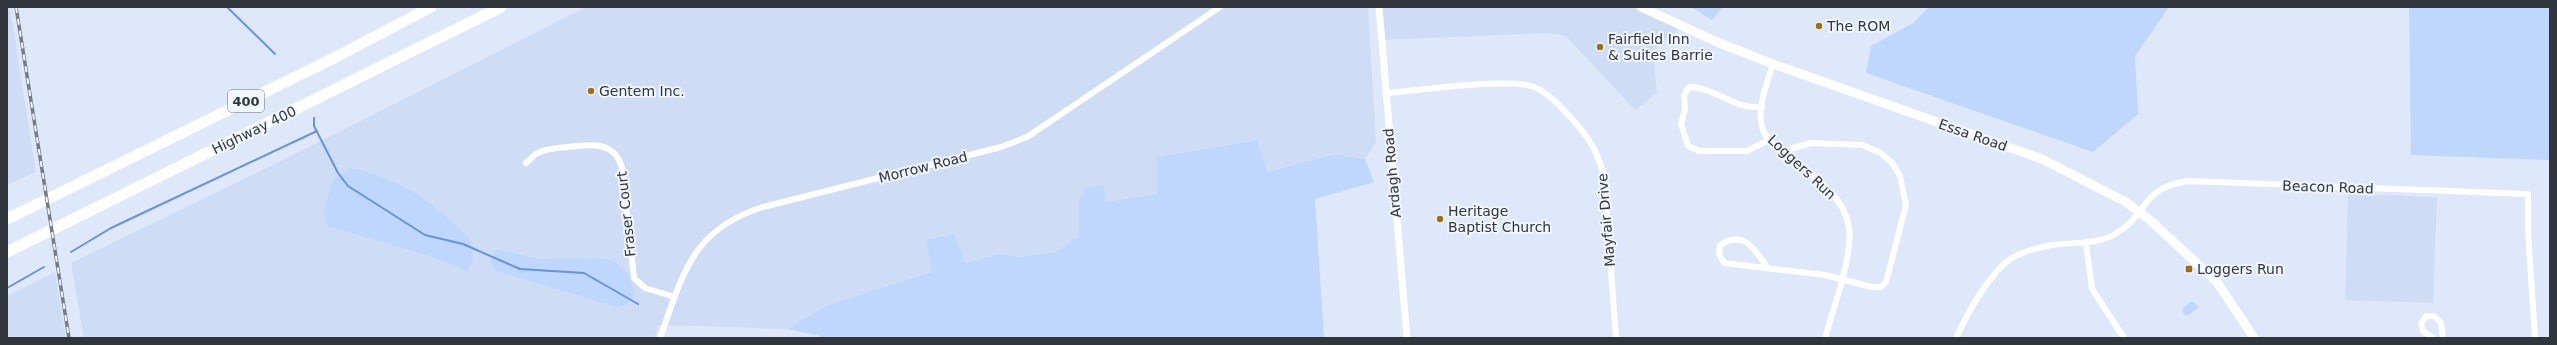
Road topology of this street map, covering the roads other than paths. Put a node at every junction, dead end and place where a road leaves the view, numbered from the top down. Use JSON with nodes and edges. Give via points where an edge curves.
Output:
{"nodes":[{"id":1,"x":431,"y":7,"type":"edge"},
{"id":2,"x":501,"y":7,"type":"edge"},
{"id":3,"x":1220,"y":7,"type":"edge"},
{"id":4,"x":1379,"y":7,"type":"edge"},
{"id":5,"x":1641,"y":7,"type":"edge"},
{"id":6,"x":1773,"y":64,"type":"junction"},
{"id":7,"x":1386,"y":93,"type":"junction"},
{"id":8,"x":1762,"y":107,"type":"junction"},
{"id":9,"x":1769,"y":140,"type":"junction"},
{"id":10,"x":1784,"y":154,"type":"junction"},
{"id":11,"x":526,"y":163,"type":"dead end"},
{"id":12,"x":2138,"y":211,"type":"junction"},
{"id":13,"x":7,"y":220,"type":"edge"},
{"id":14,"x":2086,"y":243,"type":"junction"},
{"id":15,"x":7,"y":252,"type":"edge"},
{"id":16,"x":1767,"y":267,"type":"junction"},
{"id":17,"x":1841,"y":280,"type":"junction"},
{"id":18,"x":675,"y":297,"type":"junction"},
{"id":19,"x":660,"y":338,"type":"edge"},
{"id":20,"x":1407,"y":338,"type":"edge"},
{"id":21,"x":1616,"y":338,"type":"edge"},
{"id":22,"x":1825,"y":338,"type":"edge"},
{"id":23,"x":1956,"y":338,"type":"edge"},
{"id":24,"x":2124,"y":338,"type":"edge"},
{"id":25,"x":2254,"y":338,"type":"edge"},
{"id":26,"x":2433,"y":338,"type":"edge"},
{"id":27,"x":2443,"y":338,"type":"edge"},
{"id":28,"x":2535,"y":338,"type":"edge"}],
"edges":[{"from":1,"to":13,"type":"highway","number":"400","via":[[338,56]]},
{"from":2,"to":15,"type":"highway","name":"Highway 400","number":"400"},
{"from":3,"to":18,"type":"street","name":"Morrow Road","via":[[1027,137],[1001,147],[743,213],[722,224],[703,241],[689,262]]},
{"from":4,"to":7,"type":"street","name":"Ardagh Road"},
{"from":5,"to":6,"type":"main road","name":"Essa Road","via":[[1717,42]]},
{"from":6,"to":8,"type":"street","name":"Loggers Run"},
{"from":6,"to":12,"type":"main road","name":"Essa Road","via":[[2042,159],[2074,174]]},
{"from":7,"to":20,"type":"street","name":"Ardagh Road"},
{"from":7,"to":21,"type":"street","name":"Mayfair Drive","via":[[1511,84],[1534,87],[1554,100],[1588,136],[1599,156],[1604,178]]},
{"from":8,"to":9,"type":"street","name":"Loggers Run","via":[[1762,127]]},
{"from":8,"to":9,"type":"street","via":[[1750,109],[1697,87],[1689,87],[1684,95],[1685,109],[1681,124],[1688,146],[1699,151],[1747,151]]},
{"from":9,"to":10,"type":"street","name":"Loggers Run"},
{"from":10,"to":17,"type":"street","name":"Loggers Run","via":[[1834,194],[1845,211],[1850,239]]},
{"from":10,"to":17,"type":"street","via":[[1790,149],[1811,143],[1862,145],[1882,154],[1900,176],[1906,205],[1886,282],[1880,287],[1872,287]]},
{"from":11,"to":18,"type":"street","name":"Fraser Court","via":[[537,153],[548,149],[594,144],[604,146],[612,152],[620,161],[622,168],[634,278],[645,288]]},
{"from":12,"to":14,"type":"street","via":[[2116,234]]},
{"from":12,"to":25,"type":"main road","name":"Essa Road","via":[[2217,282]]},
{"from":12,"to":28,"type":"street","name":"Beacon Road","via":[[2157,190],[2170,184],[2188,181],[2528,194]]},
{"from":14,"to":23,"type":"street","via":[[2052,245],[2012,258],[1992,279],[1966,316]]},
{"from":14,"to":24,"type":"street","via":[[2092,289]]},
{"from":16,"to":16,"type":"street","via":[[1751,244],[1740,240],[1728,240],[1720,245],[1719,254],[1724,263]]},
{"from":16,"to":17,"type":"street"},
{"from":17,"to":22,"type":"street","name":"Loggers Run"},
{"from":18,"to":19,"type":"street","name":"Morrow Road"},
{"from":26,"to":27,"type":"street","via":[[2423,331],[2421,324],[2426,316],[2434,316],[2442,323]]}]}
